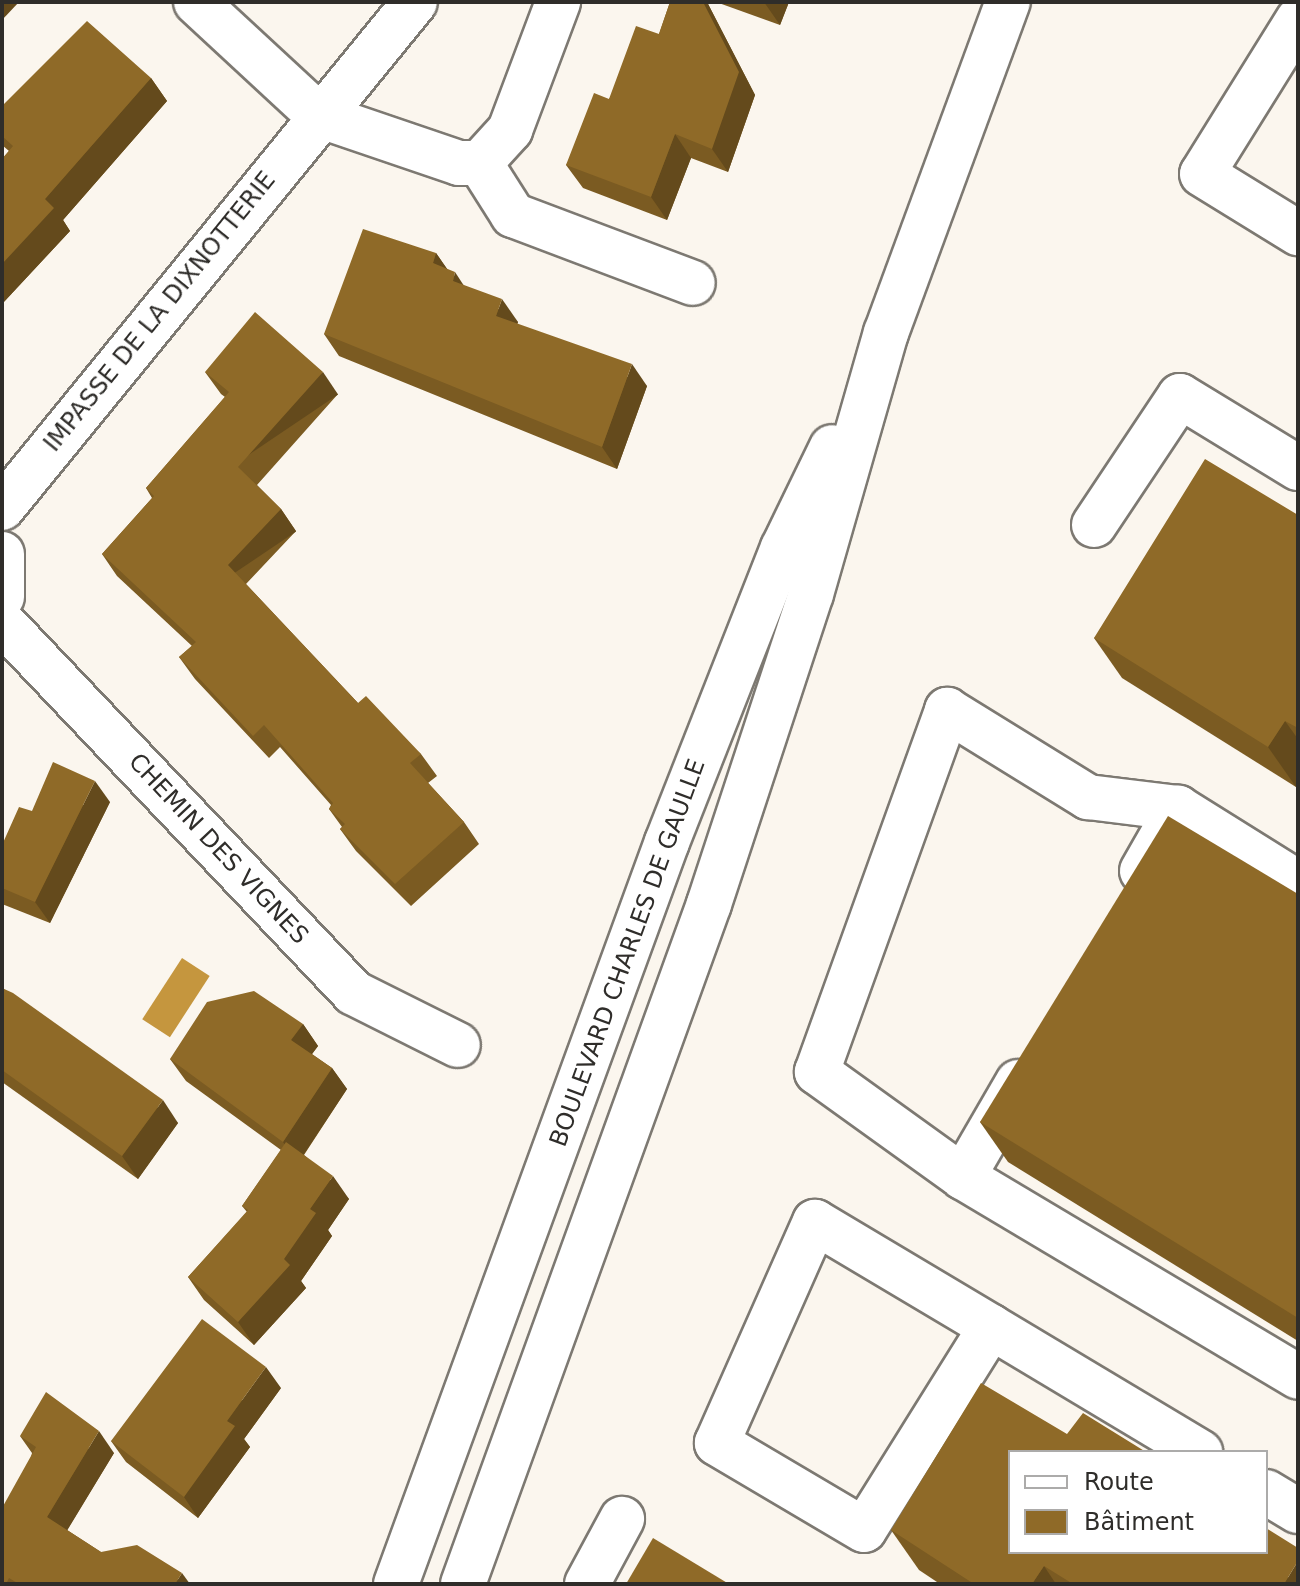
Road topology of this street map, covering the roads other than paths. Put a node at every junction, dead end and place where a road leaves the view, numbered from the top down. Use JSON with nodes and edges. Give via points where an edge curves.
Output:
{"nodes":[{"id":1,"x":196,"y":2,"type":"edge"},
{"id":2,"x":415,"y":2,"type":"edge"},
{"id":3,"x":558,"y":2,"type":"edge"},
{"id":4,"x":1008,"y":2,"type":"edge"},
{"id":5,"x":1298,"y":20,"type":"edge"},
{"id":6,"x":318,"y":115,"type":"junction"},
{"id":7,"x":480,"y":163,"type":"junction"},
{"id":8,"x":1298,"y":233,"type":"edge"},
{"id":9,"x":693,"y":283,"type":"dead end"},
{"id":10,"x":886,"y":333,"type":"junction"},
{"id":11,"x":1298,"y":468,"type":"edge"},
{"id":12,"x":2,"y":508,"type":"edge"},
{"id":13,"x":1094,"y":525,"type":"dead end"},
{"id":14,"x":2,"y":554,"type":"edge"},
{"id":15,"x":2,"y":597,"type":"edge"},
{"id":16,"x":2,"y":622,"type":"edge"},
{"id":17,"x":1178,"y":808,"type":"junction"},
{"id":18,"x":1298,"y":883,"type":"edge"},
{"id":19,"x":1122,"y":904,"type":"edge"},
{"id":20,"x":1042,"y":1040,"type":"edge"},
{"id":21,"x":458,"y":1045,"type":"dead end"},
{"id":22,"x":963,"y":1177,"type":"junction"},
{"id":23,"x":991,"y":1327,"type":"junction"},
{"id":24,"x":1298,"y":1377,"type":"edge"},
{"id":25,"x":1197,"y":1450,"type":"edge"},
{"id":26,"x":1268,"y":1493,"type":"edge"},
{"id":27,"x":1298,"y":1511,"type":"edge"},
{"id":28,"x":622,"y":1519,"type":"dead end"},
{"id":29,"x":396,"y":1584,"type":"edge"},
{"id":30,"x":463,"y":1584,"type":"edge"},
{"id":31,"x":587,"y":1584,"type":"edge"}],
"edges":[{"from":1,"to":6,"type":"street"},
{"from":2,"to":6,"type":"street","name":"IMPASSE DE LA DIXNOTTERIE"},
{"from":3,"to":7,"type":"street","via":[[510,130]]},
{"from":4,"to":10,"type":"street","name":"BOULEVARD CHARLES DE GAULLE"},
{"from":5,"to":8,"type":"street","via":[[1202,174]]},
{"from":6,"to":7,"type":"street","via":[[459,163]]},
{"from":6,"to":12,"type":"street","name":"IMPASSE DE LA DIXNOTTERIE"},
{"from":7,"to":9,"type":"street","via":[[513,215]]},
{"from":10,"to":29,"type":"street","name":"BOULEVARD CHARLES DE GAULLE","via":[[783,548],[667,842]]},
{"from":10,"to":30,"type":"street","name":"BOULEVARD CHARLES DE GAULLE","via":[[811,594],[709,904]]},
{"from":11,"to":13,"type":"street","via":[[1180,396]]},
{"from":14,"to":15,"type":"street"},
{"from":16,"to":21,"type":"street","name":"CHEMIN DES VIGNES","via":[[354,993]]},
{"from":17,"to":18,"type":"street"},
{"from":17,"to":19,"type":"street"},
{"from":17,"to":22,"type":"street","via":[[1088,797],[947,710],[817,1072]]},
{"from":20,"to":22,"type":"street"},
{"from":22,"to":24,"type":"street"},
{"from":23,"to":23,"type":"street","via":[[815,1222],[717,1443],[864,1530]]},
{"from":23,"to":25,"type":"street"},
{"from":26,"to":27,"type":"street"},
{"from":28,"to":31,"type":"street"}]}
